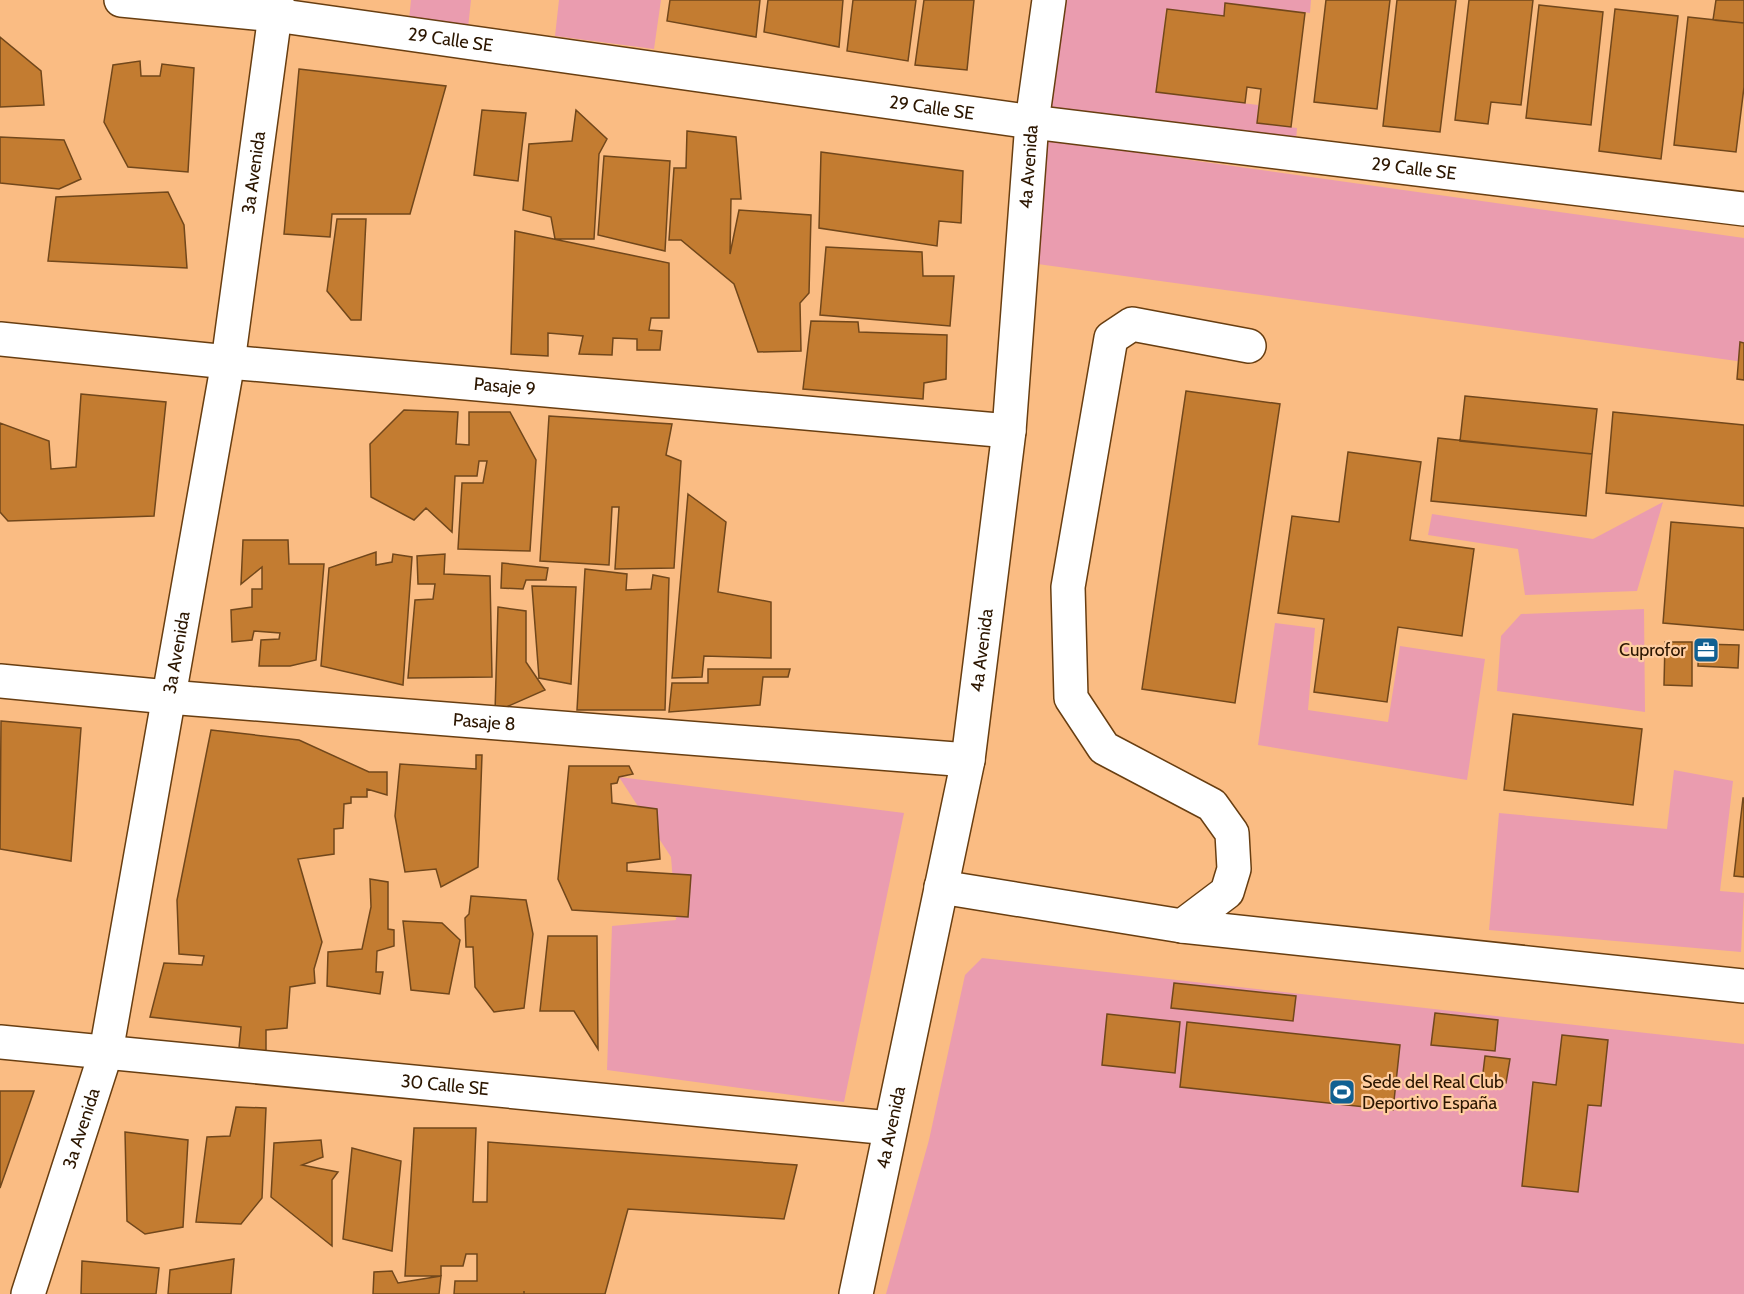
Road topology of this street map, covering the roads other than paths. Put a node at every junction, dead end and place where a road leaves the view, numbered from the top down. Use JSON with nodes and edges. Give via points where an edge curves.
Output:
{"nodes":[{"id":1,"x":121,"y":0,"type":"edge"},
{"id":2,"x":1049,"y":0,"type":"edge"},
{"id":3,"x":276,"y":8,"type":"edge"},
{"id":4,"x":1032,"y":122,"type":"junction"},
{"id":5,"x":1744,"y":209,"type":"edge"},
{"id":6,"x":0,"y":339,"type":"edge"},
{"id":7,"x":1249,"y":346,"type":"dead end"},
{"id":8,"x":228,"y":362,"type":"junction"},
{"id":9,"x":1009,"y":431,"type":"junction"},
{"id":10,"x":0,"y":681,"type":"edge"},
{"id":11,"x":168,"y":697,"type":"junction"},
{"id":12,"x":968,"y":760,"type":"junction"},
{"id":13,"x":941,"y":887,"type":"junction"},
{"id":14,"x":1182,"y":926,"type":"junction"},
{"id":15,"x":1744,"y":986,"type":"edge"},
{"id":16,"x":0,"y":1042,"type":"edge"},
{"id":17,"x":105,"y":1052,"type":"junction"},
{"id":18,"x":890,"y":1128,"type":"junction"},
{"id":19,"x":28,"y":1294,"type":"edge"},
{"id":20,"x":856,"y":1294,"type":"edge"}],
"edges":[{"from":1,"to":3,"type":"street","name":"29 Calle SE"},
{"from":2,"to":4,"type":"street","name":"4a Avenida"},
{"from":3,"to":4,"type":"street","name":"29 Calle SE"},
{"from":3,"to":8,"type":"street","name":"3a Avenida"},
{"from":4,"to":5,"type":"street","name":"29 Calle SE"},
{"from":4,"to":9,"type":"street","name":"4a Avenida"},
{"from":6,"to":8,"type":"street","name":"Pasaje 9"},
{"from":7,"to":14,"type":"street","via":[[1132,324],[1111,338],[1068,587],[1071,698],[1104,748],[1212,805],[1232,833],[1234,869],[1227,892]]},
{"from":8,"to":9,"type":"street","name":"Pasaje 9"},
{"from":8,"to":11,"type":"street","name":"3a Avenida"},
{"from":9,"to":12,"type":"street","name":"4a Avenida"},
{"from":10,"to":11,"type":"street","name":"Pasaje 8"},
{"from":11,"to":12,"type":"street","name":"Pasaje 8"},
{"from":11,"to":17,"type":"street","name":"3a Avenida"},
{"from":12,"to":13,"type":"street","name":"4a Avenida"},
{"from":13,"to":14,"type":"street"},
{"from":13,"to":18,"type":"street","name":"4a Avenida"},
{"from":14,"to":15,"type":"street"},
{"from":16,"to":17,"type":"street","name":"30 Calle SE"},
{"from":17,"to":18,"type":"street","name":"30 Calle SE"},
{"from":17,"to":19,"type":"street","name":"3a Avenida"},
{"from":18,"to":20,"type":"street","name":"4a Avenida"}]}
